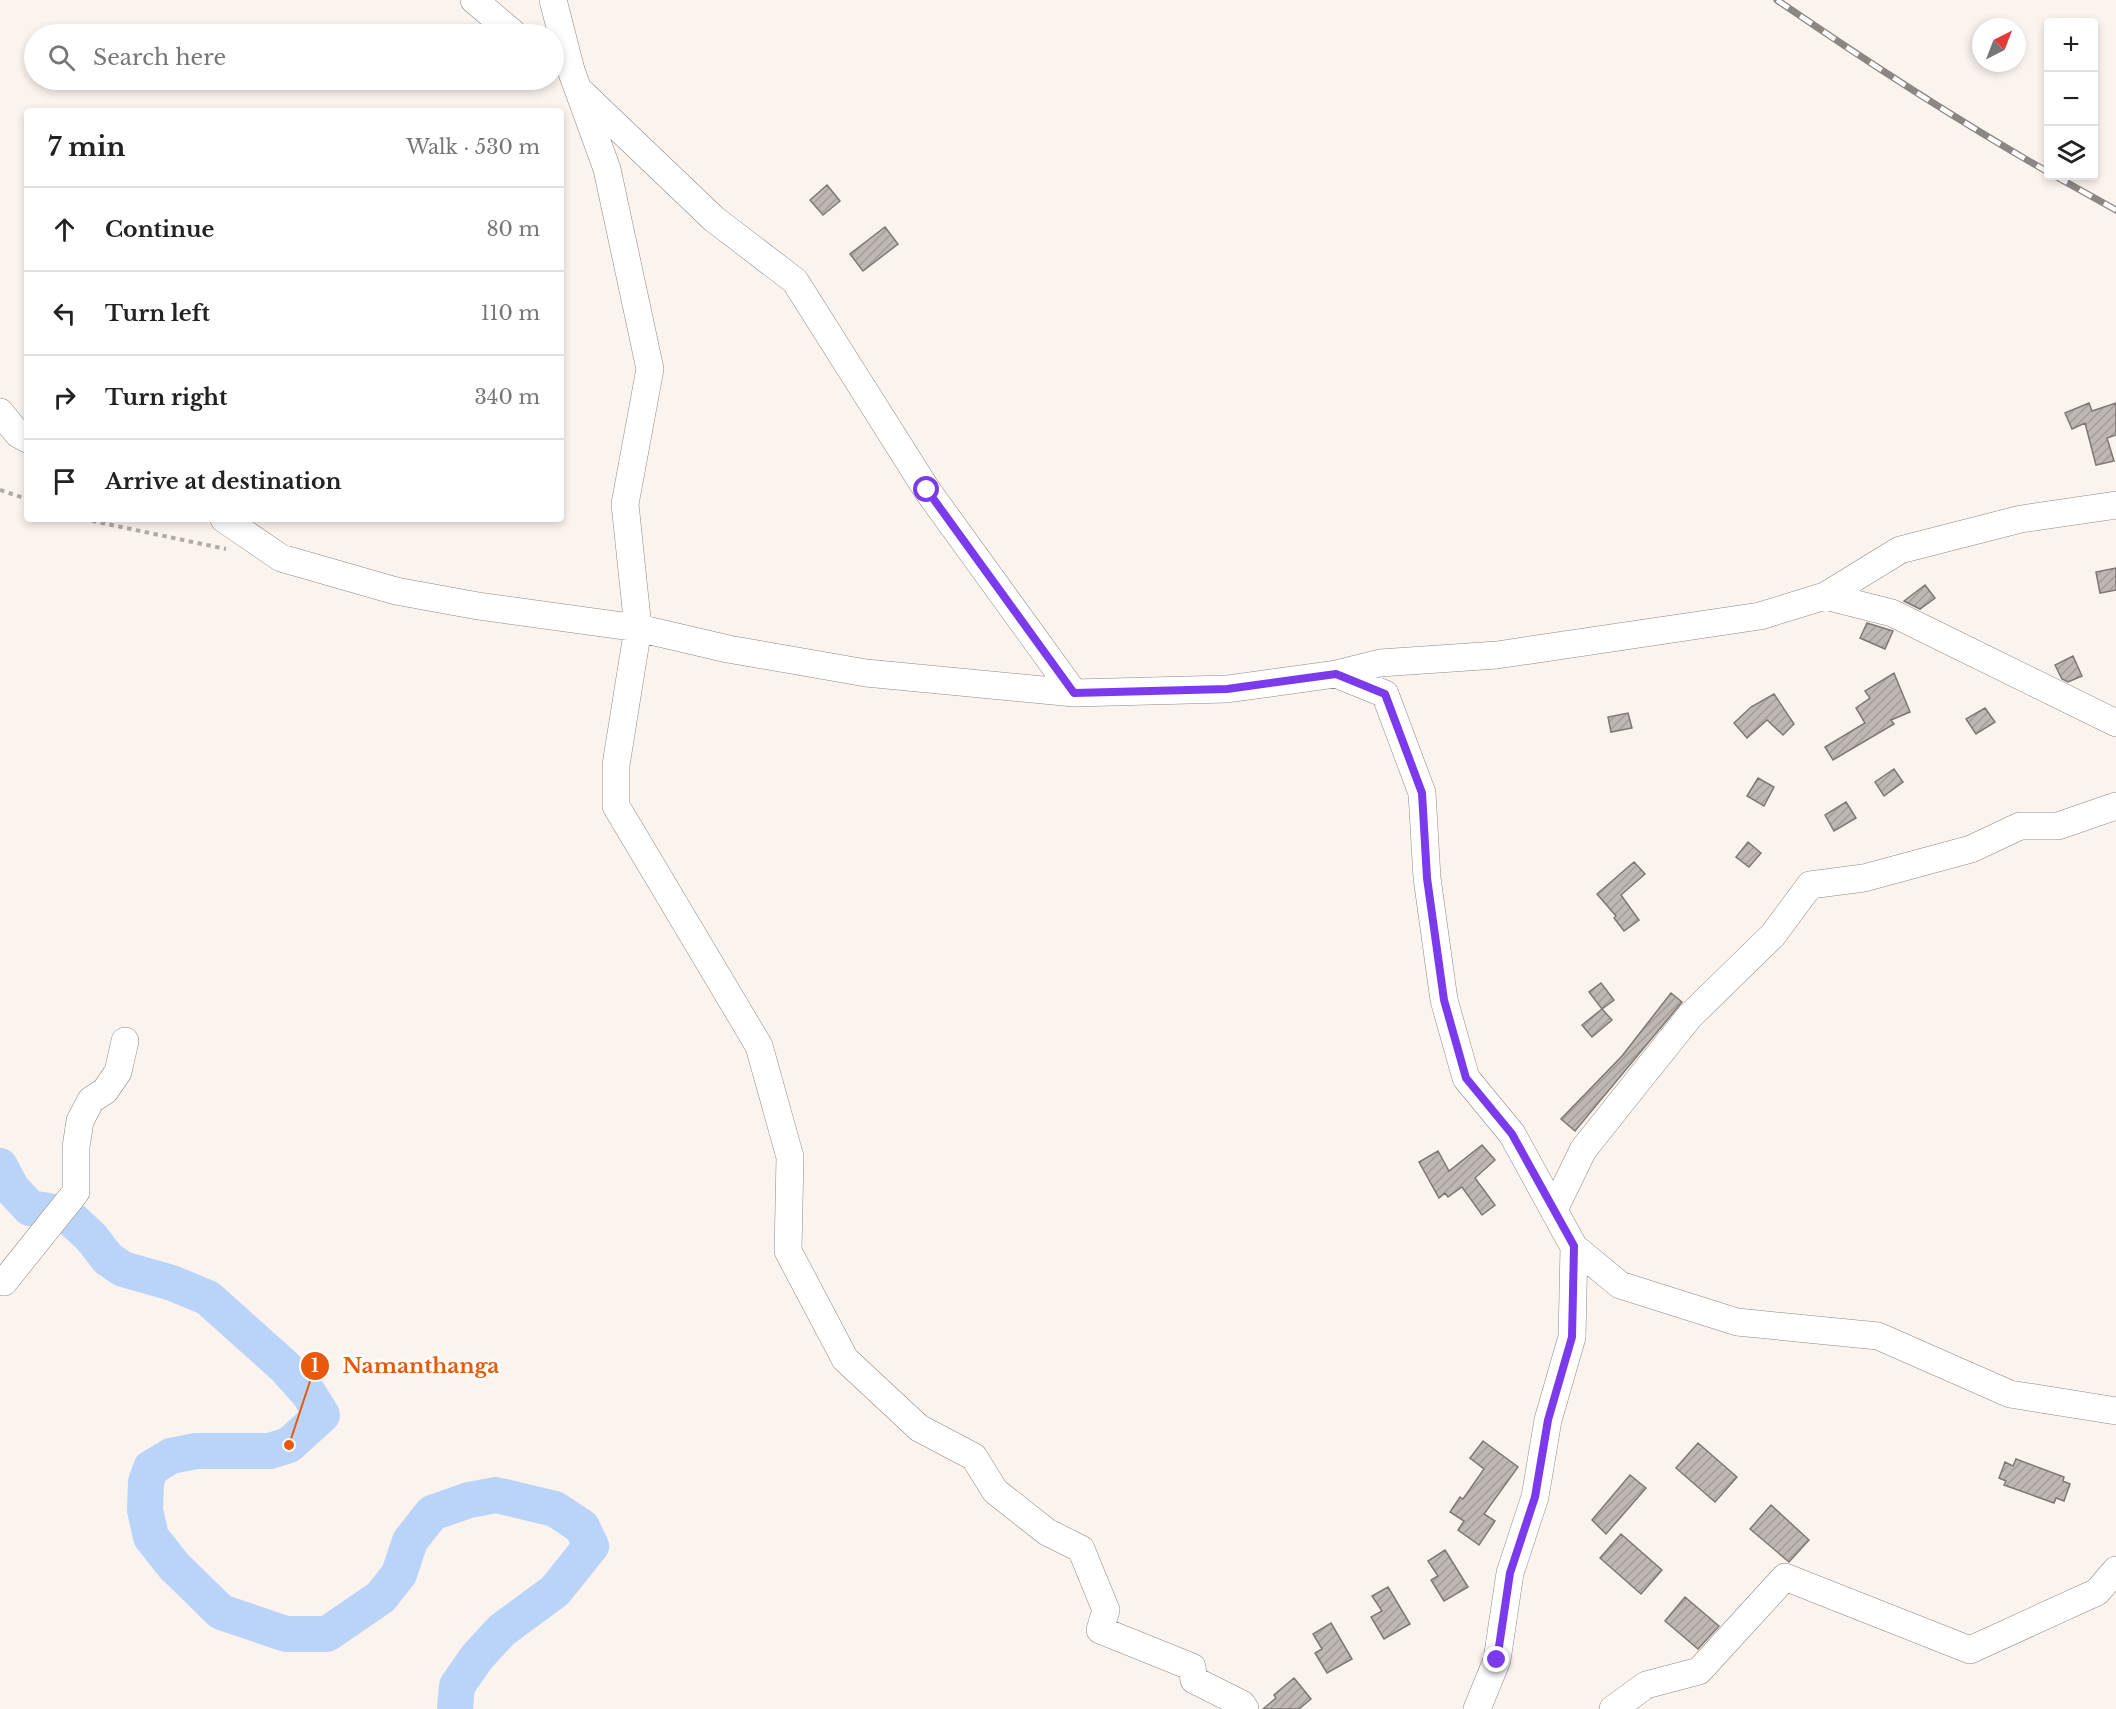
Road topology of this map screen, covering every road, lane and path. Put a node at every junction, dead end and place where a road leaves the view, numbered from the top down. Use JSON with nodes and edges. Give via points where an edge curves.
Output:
{"nodes":[{"id":1,"x":474,"y":0,"type":"edge"},
{"id":2,"x":553,"y":0,"type":"edge"},
{"id":3,"x":502,"y":24,"type":"edge"},
{"id":4,"x":560,"y":24,"type":"edge"},
{"id":5,"x":564,"y":40,"type":"edge"},
{"id":6,"x":564,"y":77,"type":"edge"},
{"id":7,"x":578,"y":90,"type":"junction"},
{"id":8,"x":0,"y":412,"type":"edge"},
{"id":9,"x":24,"y":437,"type":"edge"},
{"id":10,"x":0,"y":490,"type":"edge"},
{"id":11,"x":24,"y":498,"type":"edge"},
{"id":12,"x":2116,"y":505,"type":"edge"},
{"id":13,"x":97,"y":522,"type":"edge"},
{"id":14,"x":228,"y":522,"type":"edge"},
{"id":15,"x":237,"y":551,"type":"dead end"},
{"id":16,"x":1825,"y":596,"type":"junction"},
{"id":17,"x":638,"y":628,"type":"junction"},
{"id":18,"x":1336,"y":674,"type":"junction"},
{"id":19,"x":1074,"y":693,"type":"junction"},
{"id":20,"x":2116,"y":723,"type":"edge"},
{"id":21,"x":2116,"y":806,"type":"edge"},
{"id":22,"x":125,"y":1041,"type":"dead end"},
{"id":23,"x":1554,"y":1210,"type":"junction"},
{"id":24,"x":1574,"y":1246,"type":"junction"},
{"id":25,"x":0,"y":1281,"type":"edge"},
{"id":26,"x":2116,"y":1411,"type":"edge"},
{"id":27,"x":2116,"y":1570,"type":"edge"},
{"id":28,"x":1245,"y":1709,"type":"edge"},
{"id":29,"x":1477,"y":1709,"type":"edge"},
{"id":30,"x":1612,"y":1709,"type":"edge"}],
"edges":[{"from":1,"to":3,"type":"street"},
{"from":2,"to":4,"type":"street"},
{"from":5,"to":7,"type":"street"},
{"from":6,"to":7,"type":"street"},
{"from":7,"to":17,"type":"street","via":[[607,169],[650,369],[625,504]]},
{"from":7,"to":19,"type":"street","via":[[714,219],[795,281],[927,490]]},
{"from":8,"to":9,"type":"street"},
{"from":10,"to":11,"type":"path"},
{"from":12,"to":16,"type":"street","via":[[2021,519],[1900,550]]},
{"from":13,"to":15,"type":"path"},
{"from":14,"to":17,"type":"street","via":[[281,558],[396,591]]},
{"from":16,"to":18,"type":"street","via":[[1760,616],[1497,655],[1380,663]]},
{"from":16,"to":20,"type":"street","via":[[1892,613]]},
{"from":17,"to":19,"type":"street","via":[[728,650],[866,673]]},
{"from":17,"to":28,"type":"street","via":[[616,765],[616,806],[759,1046],[790,1157],[788,1251],[845,1359],[919,1428],[974,1457],[995,1491],[1047,1532],[1081,1549],[1106,1610],[1100,1630],[1192,1667],[1194,1680]]},
{"from":18,"to":19,"type":"street","via":[[1227,689]]},
{"from":18,"to":23,"type":"street","via":[[1385,694],[1422,793],[1427,878],[1444,1000],[1466,1078],[1512,1134]]},
{"from":21,"to":23,"type":"street","via":[[2058,826],[2020,826],[1971,849],[1864,878],[1810,885],[1773,935],[1690,1016],[1583,1150]]},
{"from":22,"to":25,"type":"street","via":[[117,1072],[105,1091],[91,1100],[80,1121],[76,1192],[4,1282]]},
{"from":23,"to":24,"type":"street"},
{"from":24,"to":26,"type":"street","via":[[1620,1285],[1737,1322],[1878,1336],[2010,1394]]},
{"from":24,"to":29,"type":"street","via":[[1572,1337],[1548,1420],[1535,1497],[1510,1573],[1497,1660]]},
{"from":27,"to":30,"type":"street","via":[[2097,1592],[1970,1650],[1785,1577],[1699,1671],[1646,1685]]}]}
